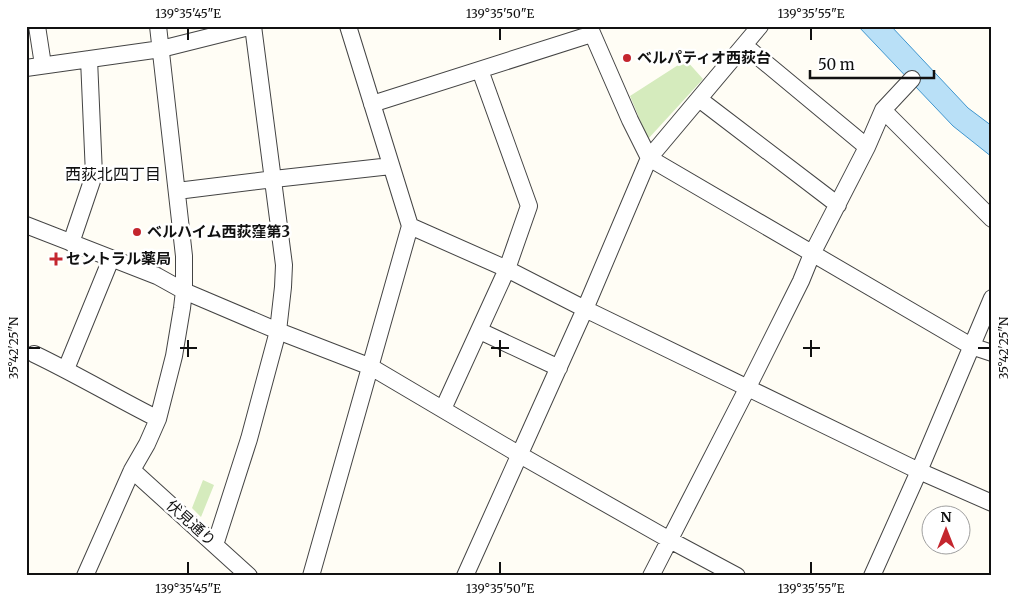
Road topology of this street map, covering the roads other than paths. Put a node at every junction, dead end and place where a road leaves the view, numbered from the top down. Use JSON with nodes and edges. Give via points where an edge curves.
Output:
{"nodes":[{"id":1,"x":36,"y":26,"type":"edge"},
{"id":2,"x":158,"y":26,"type":"edge"},
{"id":3,"x":253,"y":26,"type":"edge"},
{"id":4,"x":348,"y":26,"type":"edge"},
{"id":5,"x":760,"y":26,"type":"edge"},
{"id":6,"x":591,"y":30,"type":"edge"},
{"id":7,"x":744,"y":45,"type":"junction"},
{"id":8,"x":161,"y":49,"type":"junction"},
{"id":9,"x":89,"y":59,"type":"junction"},
{"id":10,"x":43,"y":65,"type":"junction"},
{"id":11,"x":26,"y":68,"type":"edge"},
{"id":12,"x":480,"y":70,"type":"junction"},
{"id":13,"x":912,"y":80,"type":"dead end"},
{"id":14,"x":699,"y":99,"type":"junction"},
{"id":15,"x":372,"y":104,"type":"junction"},
{"id":16,"x":883,"y":110,"type":"junction"},
{"id":17,"x":867,"y":147,"type":"junction"},
{"id":18,"x":649,"y":158,"type":"junction"},
{"id":19,"x":391,"y":166,"type":"junction"},
{"id":20,"x":274,"y":179,"type":"junction"},
{"id":21,"x":177,"y":191,"type":"junction"},
{"id":22,"x":838,"y":205,"type":"junction"},
{"id":23,"x":992,"y":219,"type":"edge"},
{"id":24,"x":26,"y":225,"type":"edge"},
{"id":25,"x":410,"y":226,"type":"junction"},
{"id":26,"x":71,"y":243,"type":"junction"},
{"id":27,"x":812,"y":254,"type":"junction"},
{"id":28,"x":111,"y":259,"type":"junction"},
{"id":29,"x":507,"y":269,"type":"junction"},
{"id":30,"x":184,"y":292,"type":"junction"},
{"id":31,"x":992,"y":298,"type":"edge"},
{"id":32,"x":585,"y":309,"type":"junction"},
{"id":33,"x":278,"y":331,"type":"junction"},
{"id":34,"x":480,"y":331,"type":"junction"},
{"id":35,"x":971,"y":346,"type":"junction"},
{"id":36,"x":992,"y":353,"type":"edge"},
{"id":37,"x":34,"y":354,"type":"dead end"},
{"id":38,"x":371,"y":366,"type":"junction"},
{"id":39,"x":558,"y":368,"type":"junction"},
{"id":40,"x":66,"y":369,"type":"junction"},
{"id":41,"x":748,"y":387,"type":"junction"},
{"id":42,"x":444,"y":409,"type":"junction"},
{"id":43,"x":158,"y":419,"type":"junction"},
{"id":44,"x":520,"y":455,"type":"junction"},
{"id":45,"x":132,"y":470,"type":"junction"},
{"id":46,"x":919,"y":471,"type":"junction"},
{"id":47,"x":992,"y":503,"type":"edge"},
{"id":48,"x":668,"y":540,"type":"junction"},
{"id":49,"x":215,"y":545,"type":"junction"},
{"id":50,"x":85,"y":576,"type":"edge"},
{"id":51,"x":249,"y":576,"type":"edge"},
{"id":52,"x":311,"y":576,"type":"edge"},
{"id":53,"x":465,"y":576,"type":"edge"},
{"id":54,"x":651,"y":576,"type":"edge"},
{"id":55,"x":737,"y":576,"type":"edge"},
{"id":56,"x":872,"y":576,"type":"edge"}],
"edges":[{"from":1,"to":10,"type":"street"},
{"from":2,"to":8,"type":"street"},
{"from":3,"to":8,"type":"street"},
{"from":3,"to":20,"type":"street"},
{"from":4,"to":15,"type":"street"},
{"from":5,"to":7,"type":"street"},
{"from":6,"to":12,"type":"street"},
{"from":6,"to":18,"type":"street"},
{"from":7,"to":14,"type":"street"},
{"from":7,"to":17,"type":"street"},
{"from":8,"to":9,"type":"street"},
{"from":8,"to":21,"type":"street"},
{"from":9,"to":10,"type":"street"},
{"from":9,"to":26,"type":"street","via":[[94,175]]},
{"from":10,"to":11,"type":"street"},
{"from":12,"to":15,"type":"street"},
{"from":12,"to":29,"type":"street","via":[[529,206]]},
{"from":13,"to":16,"type":"street"},
{"from":14,"to":18,"type":"street"},
{"from":14,"to":22,"type":"street"},
{"from":15,"to":19,"type":"street"},
{"from":16,"to":17,"type":"street"},
{"from":16,"to":23,"type":"street"},
{"from":17,"to":22,"type":"street"},
{"from":18,"to":27,"type":"street"},
{"from":18,"to":32,"type":"street"},
{"from":19,"to":20,"type":"street"},
{"from":19,"to":25,"type":"street"},
{"from":20,"to":21,"type":"street"},
{"from":20,"to":33,"type":"street","via":[[284,265]]},
{"from":21,"to":30,"type":"street"},
{"from":22,"to":27,"type":"street"},
{"from":24,"to":26,"type":"street"},
{"from":25,"to":29,"type":"street"},
{"from":25,"to":38,"type":"street"},
{"from":26,"to":28,"type":"street"},
{"from":27,"to":35,"type":"street"},
{"from":27,"to":41,"type":"street"},
{"from":28,"to":30,"type":"street","via":[[157,276]]},
{"from":28,"to":40,"type":"street"},
{"from":29,"to":32,"type":"street"},
{"from":29,"to":34,"type":"street"},
{"from":30,"to":33,"type":"street"},
{"from":30,"to":43,"type":"street","via":[[174,356]]},
{"from":31,"to":35,"type":"street"},
{"from":32,"to":39,"type":"street"},
{"from":32,"to":41,"type":"street"},
{"from":33,"to":38,"type":"street"},
{"from":33,"to":49,"type":"street","via":[[249,439]]},
{"from":34,"to":39,"type":"street"},
{"from":34,"to":42,"type":"street"},
{"from":35,"to":36,"type":"street"},
{"from":35,"to":46,"type":"street"},
{"from":37,"to":40,"type":"street"},
{"from":38,"to":42,"type":"street"},
{"from":38,"to":52,"type":"street"},
{"from":39,"to":44,"type":"street"},
{"from":40,"to":43,"type":"street"},
{"from":41,"to":46,"type":"street"},
{"from":41,"to":48,"type":"street"},
{"from":42,"to":44,"type":"street"},
{"from":43,"to":45,"type":"street"},
{"from":44,"to":48,"type":"street"},
{"from":44,"to":53,"type":"street"},
{"from":45,"to":49,"type":"street","name":"伏見通り"},
{"from":45,"to":50,"type":"street"},
{"from":46,"to":47,"type":"street"},
{"from":46,"to":56,"type":"street"},
{"from":48,"to":54,"type":"street"},
{"from":48,"to":55,"type":"street"},
{"from":49,"to":51,"type":"street","name":"伏見通り"}]}
